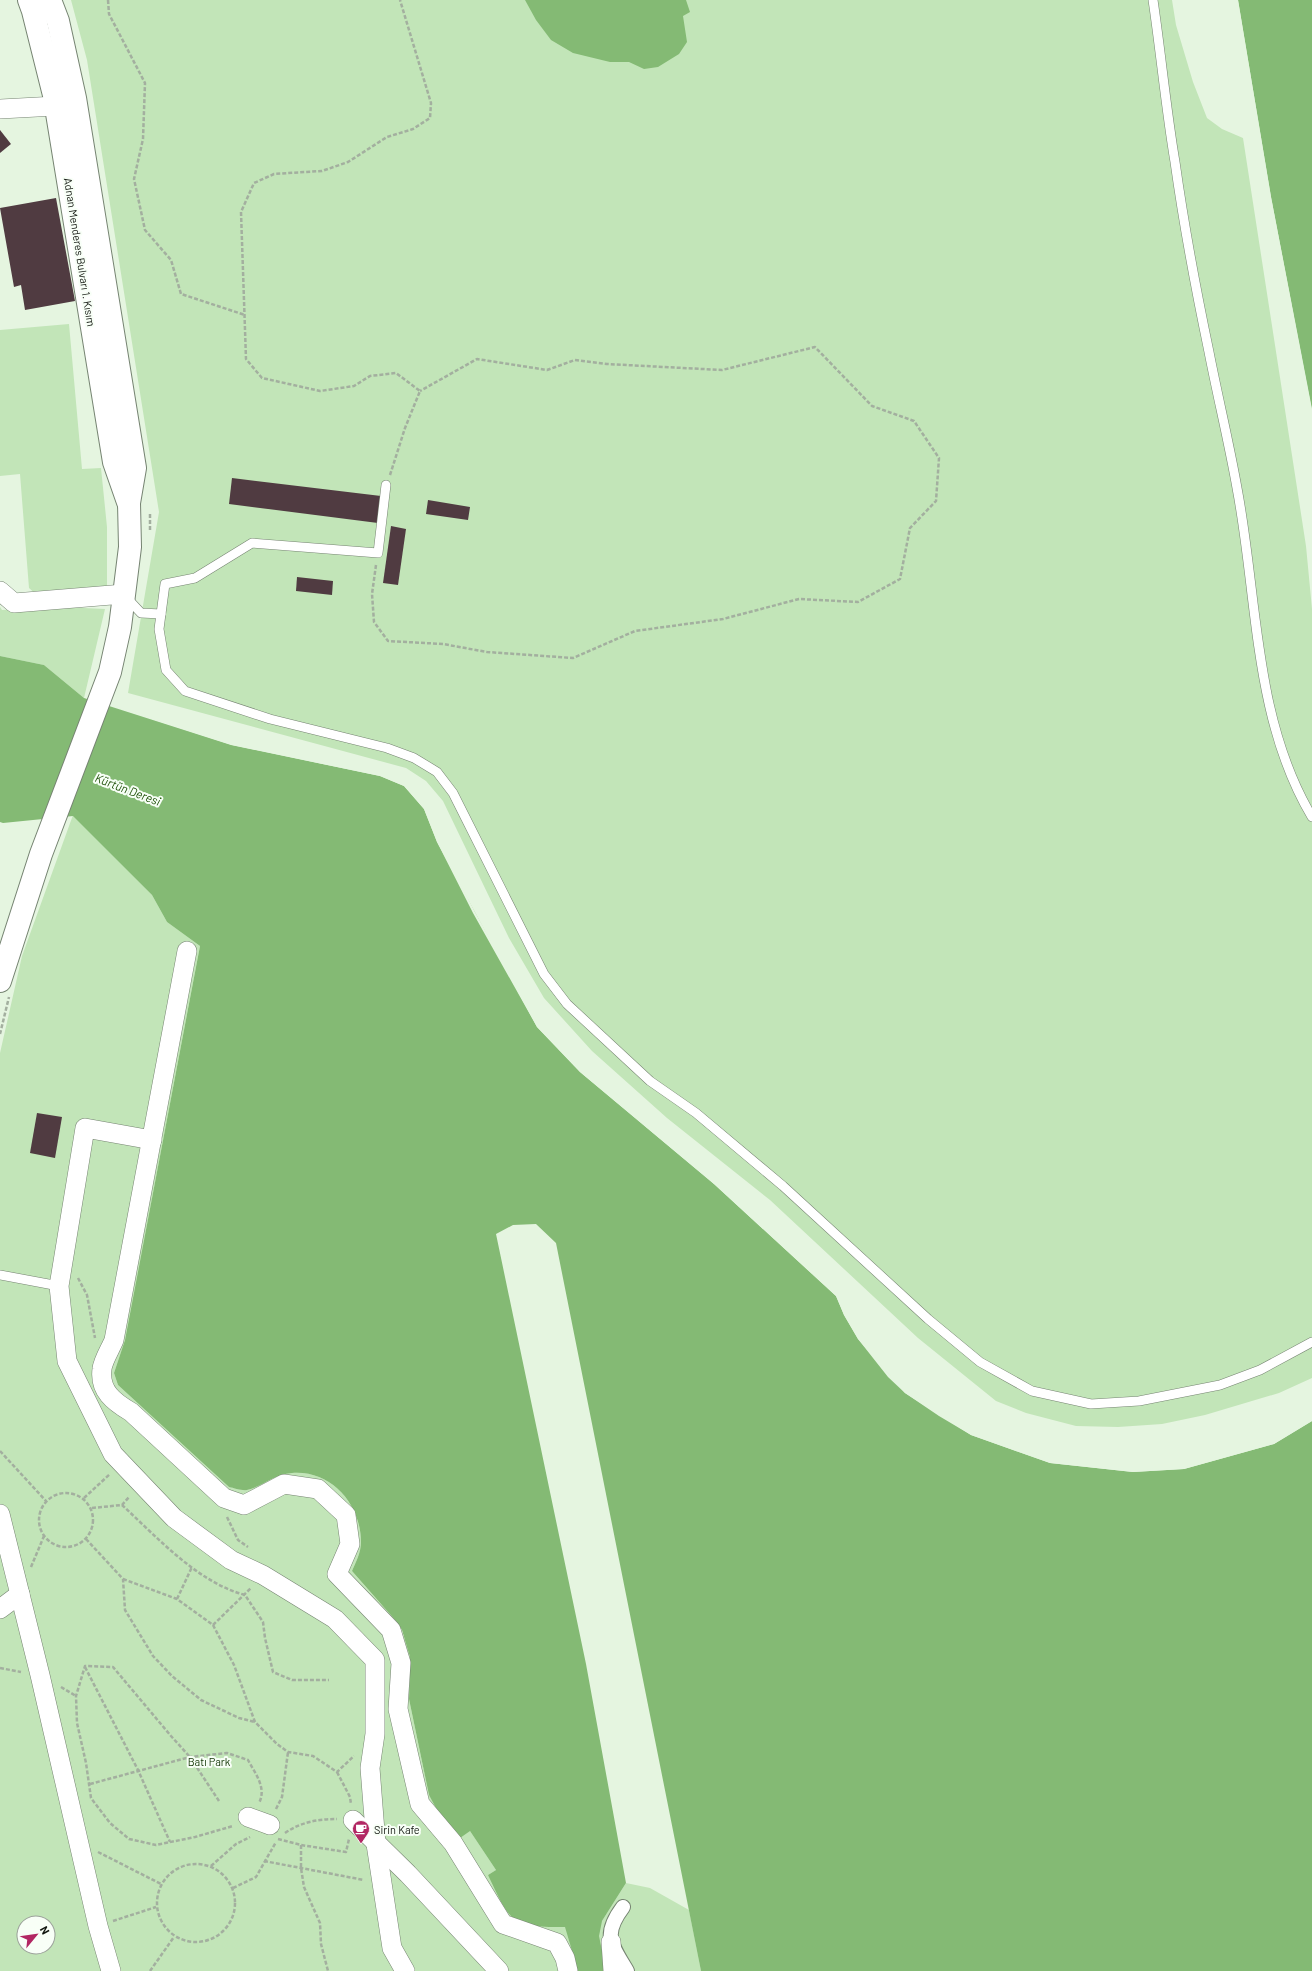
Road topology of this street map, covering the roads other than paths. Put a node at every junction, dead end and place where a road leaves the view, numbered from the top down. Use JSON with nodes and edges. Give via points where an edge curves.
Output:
{"nodes":[{"id":1,"x":29,"y":0,"type":"edge"},
{"id":2,"x":50,"y":0,"type":"edge"},
{"id":3,"x":1153,"y":0,"type":"edge"},
{"id":4,"x":0,"y":98,"type":"edge"},
{"id":5,"x":60,"y":100,"type":"junction"},
{"id":6,"x":0,"y":108,"type":"edge"},
{"id":7,"x":386,"y":486,"type":"road end"},
{"id":8,"x":0,"y":591,"type":"edge"},
{"id":9,"x":124,"y":594,"type":"junction"},
{"id":10,"x":161,"y":614,"type":"junction"},
{"id":11,"x":1312,"y":817,"type":"edge"},
{"id":12,"x":187,"y":951,"type":"dead end"},
{"id":13,"x":3,"y":965,"type":"edge"},
{"id":14,"x":0,"y":981,"type":"edge"},
{"id":15,"x":152,"y":1140,"type":"junction"},
{"id":16,"x":0,"y":1275,"type":"edge"},
{"id":17,"x":61,"y":1277,"type":"junction"},
{"id":18,"x":1312,"y":1342,"type":"edge"},
{"id":19,"x":0,"y":1514,"type":"edge"},
{"id":20,"x":20,"y":1594,"type":"junction"},
{"id":21,"x":0,"y":1609,"type":"edge"},
{"id":22,"x":248,"y":1817,"type":"road end"},
{"id":23,"x":353,"y":1820,"type":"road end"},
{"id":24,"x":270,"y":1833,"type":"road end"},
{"id":25,"x":376,"y":1844,"type":"junction"},
{"id":26,"x":623,"y":1907,"type":"dead end"},
{"id":27,"x":611,"y":1942,"type":"junction"},
{"id":28,"x":111,"y":1971,"type":"edge"},
{"id":29,"x":404,"y":1971,"type":"edge"},
{"id":30,"x":500,"y":1971,"type":"edge"},
{"id":31,"x":568,"y":1971,"type":"edge"},
{"id":32,"x":613,"y":1971,"type":"edge"},
{"id":33,"x":627,"y":1971,"type":"edge"}],
"edges":[{"from":1,"to":5,"type":"main road","name":"Adnan Menderes Bulvarı 1. Kısım"},
{"from":2,"to":5,"type":"main road","name":"Adnan Menderes Bulvarı 1. Kısım","via":[[58,21]]},
{"from":3,"to":11,"type":"lane","via":[[1174,162],[1208,350],[1238,489],[1256,639],[1273,721],[1297,792]]},
{"from":4,"to":5,"type":"street"},
{"from":5,"to":6,"type":"street"},
{"from":5,"to":9,"type":"main road","name":"Adnan Menderes Bulvarı 1. Kısım","via":[[136,468],[129,503],[130,547]]},
{"from":7,"to":10,"type":"lane","via":[[378,553],[252,543],[196,578],[165,584]]},
{"from":8,"to":9,"type":"street","via":[[14,603]]},
{"from":9,"to":10,"type":"lane","via":[[141,613]]},
{"from":9,"to":13,"type":"main road","name":"Adnan Menderes Bulvarı 1. Kısım","via":[[110,672],[41,854]]},
{"from":10,"to":18,"type":"lane","via":[[159,629],[166,670],[185,691],[270,719],[387,748],[414,758],[437,772],[452,793],[544,974],[567,1004],[650,1081],[696,1113],[783,1186],[928,1319],[980,1362],[1032,1391],[1090,1404],[1138,1401],[1220,1385],[1260,1370]]},
{"from":12,"to":15,"type":"street"},
{"from":13,"to":14,"type":"main road","name":"Adnan Menderes Bulvarı 1. Kısım"},
{"from":15,"to":17,"type":"street","via":[[85,1128]]},
{"from":15,"to":31,"type":"street","via":[[114,1340],[102,1368],[103,1386],[114,1402],[131,1412],[224,1498],[244,1505],[284,1484],[318,1489],[346,1514],[350,1544],[337,1574],[391,1630],[402,1664],[398,1708],[420,1804],[453,1843],[503,1924],[557,1942]]},
{"from":16,"to":17,"type":"lane"},
{"from":17,"to":25,"type":"street","via":[[67,1361],[113,1454],[174,1518],[231,1560],[263,1575],[335,1619],[375,1660],[375,1734],[370,1768]]},
{"from":19,"to":20,"type":"street"},
{"from":20,"to":21,"type":"street"},
{"from":20,"to":28,"type":"street","via":[[98,1926]]},
{"from":22,"to":24,"type":"street"},
{"from":23,"to":25,"type":"street"},
{"from":25,"to":29,"type":"street","via":[[392,1948]]},
{"from":25,"to":30,"type":"street"},
{"from":26,"to":27,"type":"street","via":[[613,1921]]},
{"from":27,"to":32,"type":"street"},
{"from":27,"to":33,"type":"street"}]}
